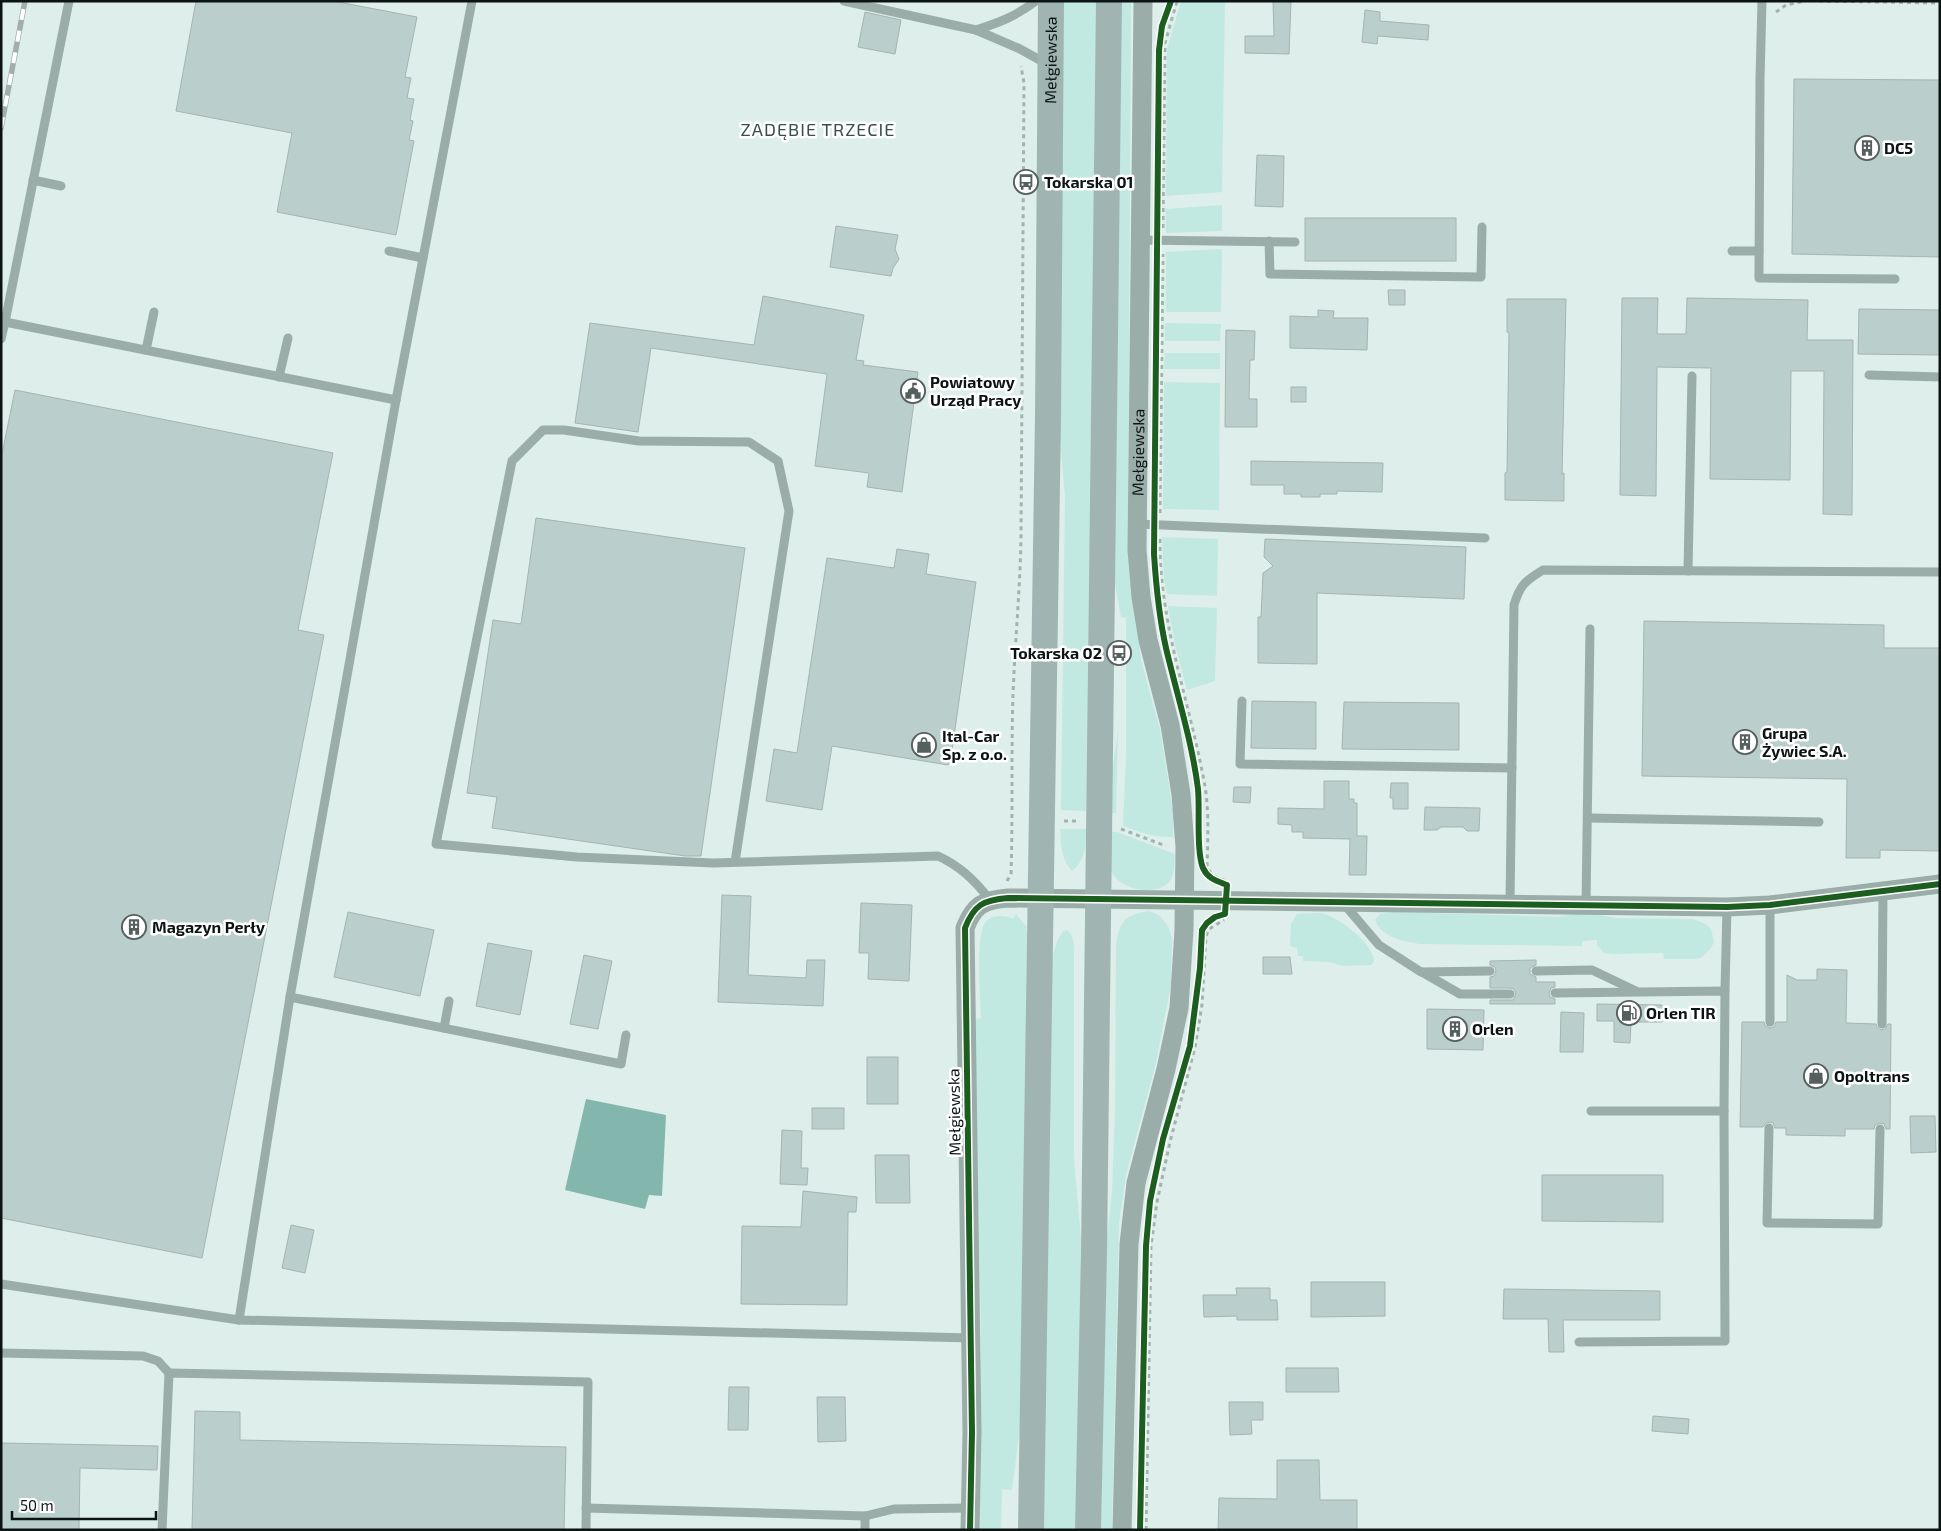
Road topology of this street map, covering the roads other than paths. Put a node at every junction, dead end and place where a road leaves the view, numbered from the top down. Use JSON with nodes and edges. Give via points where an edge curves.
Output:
{"nodes":[{"id":1,"x":69,"y":1,"type":"edge"},
{"id":2,"x":472,"y":1,"type":"edge"},
{"id":3,"x":844,"y":1,"type":"edge"},
{"id":4,"x":1036,"y":1,"type":"edge"},
{"id":5,"x":1051,"y":1,"type":"edge"},
{"id":6,"x":1110,"y":1,"type":"edge"},
{"id":7,"x":1143,"y":1,"type":"edge"},
{"id":8,"x":1762,"y":1,"type":"edge"},
{"id":9,"x":976,"y":30,"type":"junction"},
{"id":10,"x":1051,"y":66,"type":"junction"},
{"id":11,"x":33,"y":180,"type":"junction"},
{"id":12,"x":61,"y":186,"type":"dead end"},
{"id":13,"x":1482,"y":227,"type":"dead end"},
{"id":14,"x":1149,"y":241,"type":"junction"},
{"id":15,"x":1270,"y":242,"type":"junction"},
{"id":16,"x":1295,"y":242,"type":"dead end"},
{"id":17,"x":389,"y":251,"type":"dead end"},
{"id":18,"x":1732,"y":251,"type":"dead end"},
{"id":19,"x":1759,"y":251,"type":"junction"},
{"id":20,"x":423,"y":258,"type":"junction"},
{"id":21,"x":1895,"y":278,"type":"dead end"},
{"id":22,"x":154,"y":312,"type":"dead end"},
{"id":23,"x":5,"y":322,"type":"junction"},
{"id":24,"x":288,"y":338,"type":"dead end"},
{"id":25,"x":1,"y":339,"type":"edge"},
{"id":26,"x":146,"y":350,"type":"junction"},
{"id":27,"x":1869,"y":375,"type":"dead end"},
{"id":28,"x":1692,"y":376,"type":"dead end"},
{"id":29,"x":279,"y":377,"type":"junction"},
{"id":30,"x":1940,"y":377,"type":"edge"},
{"id":31,"x":396,"y":400,"type":"junction"},
{"id":32,"x":1145,"y":524,"type":"junction"},
{"id":33,"x":1485,"y":538,"type":"dead end"},
{"id":34,"x":1688,"y":571,"type":"junction"},
{"id":35,"x":1940,"y":572,"type":"edge"},
{"id":36,"x":1590,"y":629,"type":"dead end"},
{"id":37,"x":1242,"y":701,"type":"dead end"},
{"id":38,"x":1512,"y":768,"type":"junction"},
{"id":39,"x":1588,"y":818,"type":"junction"},
{"id":40,"x":1819,"y":822,"type":"dead end"},
{"id":41,"x":735,"y":862,"type":"junction"},
{"id":42,"x":1940,"y":884,"type":"edge"},
{"id":43,"x":1882,"y":890,"type":"junction"},
{"id":44,"x":990,"y":899,"type":"junction"},
{"id":45,"x":1040,"y":899,"type":"junction"},
{"id":46,"x":1097,"y":900,"type":"junction"},
{"id":47,"x":1184,"y":900,"type":"junction"},
{"id":48,"x":1342,"y":902,"type":"junction"},
{"id":49,"x":1510,"y":904,"type":"junction"},
{"id":50,"x":1586,"y":904,"type":"junction"},
{"id":51,"x":1770,"y":905,"type":"junction"},
{"id":52,"x":1726,"y":907,"type":"junction"},
{"id":53,"x":1536,"y":971,"type":"dead end"},
{"id":54,"x":1421,"y":972,"type":"junction"},
{"id":55,"x":1490,"y":972,"type":"dead end"},
{"id":56,"x":1725,"y":991,"type":"junction"},
{"id":57,"x":1638,"y":992,"type":"junction"},
{"id":58,"x":1555,"y":993,"type":"dead end"},
{"id":59,"x":1510,"y":994,"type":"dead end"},
{"id":60,"x":290,"y":998,"type":"junction"},
{"id":61,"x":449,"y":1001,"type":"dead end"},
{"id":62,"x":1770,"y":1022,"type":"dead end"},
{"id":63,"x":1882,"y":1024,"type":"dead end"},
{"id":64,"x":444,"y":1028,"type":"junction"},
{"id":65,"x":626,"y":1035,"type":"dead end"},
{"id":66,"x":1724,"y":1111,"type":"junction"},
{"id":67,"x":1591,"y":1112,"type":"dead end"},
{"id":68,"x":1768,"y":1128,"type":"dead end"},
{"id":69,"x":1880,"y":1129,"type":"dead end"},
{"id":70,"x":1,"y":1284,"type":"edge"},
{"id":71,"x":239,"y":1320,"type":"junction"},
{"id":72,"x":972,"y":1338,"type":"junction"},
{"id":73,"x":1579,"y":1342,"type":"dead end"},
{"id":74,"x":1,"y":1353,"type":"edge"},
{"id":75,"x":169,"y":1373,"type":"junction"},
{"id":76,"x":586,"y":1508,"type":"junction"},
{"id":77,"x":970,"y":1508,"type":"junction"},
{"id":78,"x":865,"y":1516,"type":"junction"},
{"id":79,"x":162,"y":1530,"type":"edge"},
{"id":80,"x":586,"y":1530,"type":"edge"},
{"id":81,"x":865,"y":1530,"type":"edge"},
{"id":82,"x":970,"y":1530,"type":"edge"},
{"id":83,"x":1031,"y":1530,"type":"edge"},
{"id":84,"x":1088,"y":1530,"type":"edge"},
{"id":85,"x":1122,"y":1530,"type":"edge"}],
"edges":[{"from":1,"to":11,"type":"lane"},
{"from":2,"to":20,"type":"lane"},
{"from":3,"to":9,"type":"lane"},
{"from":4,"to":9,"type":"lane","via":[[1004,22]]},
{"from":5,"to":10,"type":"main road","name":"Mełgiewska"},
{"from":6,"to":46,"type":"main road","name":"Mełgiewska"},
{"from":7,"to":14,"type":"street","name":"Mełgiewska"},
{"from":8,"to":19,"type":"lane"},
{"from":9,"to":10,"type":"lane"},
{"from":10,"to":45,"type":"main road","name":"Mełgiewska"},
{"from":11,"to":12,"type":"lane"},
{"from":11,"to":23,"type":"lane"},
{"from":13,"to":15,"type":"lane","via":[[1481,276],[1270,274]]},
{"from":14,"to":15,"type":"lane"},
{"from":14,"to":32,"type":"street","name":"Mełgiewska"},
{"from":15,"to":16,"type":"lane"},
{"from":17,"to":20,"type":"lane"},
{"from":18,"to":19,"type":"lane"},
{"from":19,"to":21,"type":"lane","via":[[1759,278]]},
{"from":20,"to":31,"type":"lane"},
{"from":22,"to":26,"type":"lane"},
{"from":23,"to":25,"type":"lane"},
{"from":23,"to":26,"type":"lane"},
{"from":24,"to":29,"type":"lane"},
{"from":26,"to":29,"type":"lane"},
{"from":27,"to":30,"type":"lane"},
{"from":28,"to":34,"type":"lane"},
{"from":29,"to":31,"type":"lane"},
{"from":31,"to":60,"type":"lane"},
{"from":32,"to":33,"type":"lane"},
{"from":32,"to":47,"type":"street","name":"Mełgiewska","via":[[1138,573],[1181,794],[1185,846]]},
{"from":34,"to":35,"type":"lane"},
{"from":34,"to":38,"type":"lane","via":[[1543,570],[1525,580],[1514,605]]},
{"from":36,"to":39,"type":"lane"},
{"from":37,"to":38,"type":"lane","via":[[1240,764]]},
{"from":38,"to":49,"type":"lane"},
{"from":39,"to":40,"type":"lane"},
{"from":39,"to":50,"type":"lane"},
{"from":41,"to":41,"type":"lane","via":[[577,857],[436,844],[512,461],[543,430],[639,441],[749,442],[778,461],[790,512]]},
{"from":41,"to":44,"type":"lane","via":[[938,856],[963,870]]},
{"from":42,"to":43,"type":"street"},
{"from":43,"to":51,"type":"street"},
{"from":43,"to":63,"type":"lane"},
{"from":44,"to":45,"type":"street"},
{"from":44,"to":72,"type":"street","name":"Mełgiewska","via":[[976,908],[965,928]]},
{"from":45,"to":46,"type":"street"},
{"from":45,"to":83,"type":"main road","name":"Mełgiewska"},
{"from":46,"to":47,"type":"street"},
{"from":46,"to":84,"type":"main road","name":"Mełgiewska"},
{"from":47,"to":48,"type":"street"},
{"from":47,"to":85,"type":"street","name":"Mełgiewska","via":[[1179,1008],[1136,1183],[1129,1244]]},
{"from":48,"to":49,"type":"street"},
{"from":48,"to":54,"type":"lane","via":[[1379,945]]},
{"from":49,"to":50,"type":"street"},
{"from":50,"to":52,"type":"street"},
{"from":51,"to":52,"type":"street"},
{"from":51,"to":62,"type":"lane"},
{"from":52,"to":56,"type":"lane"},
{"from":53,"to":57,"type":"lane","via":[[1592,970]]},
{"from":54,"to":55,"type":"lane"},
{"from":54,"to":59,"type":"lane","via":[[1460,994]]},
{"from":56,"to":57,"type":"lane"},
{"from":56,"to":66,"type":"lane"},
{"from":57,"to":58,"type":"lane"},
{"from":60,"to":64,"type":"lane"},
{"from":60,"to":71,"type":"lane"},
{"from":61,"to":64,"type":"lane"},
{"from":64,"to":65,"type":"lane","via":[[621,1064]]},
{"from":66,"to":67,"type":"lane"},
{"from":66,"to":73,"type":"lane","via":[[1725,1341]]},
{"from":68,"to":69,"type":"lane","via":[[1767,1222],[1878,1224]]},
{"from":70,"to":71,"type":"lane"},
{"from":71,"to":72,"type":"lane"},
{"from":72,"to":77,"type":"street","name":"Mełgiewska"},
{"from":74,"to":75,"type":"lane","via":[[143,1356],[158,1361]]},
{"from":75,"to":76,"type":"lane","via":[[588,1382]]},
{"from":75,"to":79,"type":"lane"},
{"from":76,"to":78,"type":"lane"},
{"from":76,"to":80,"type":"lane"},
{"from":77,"to":78,"type":"lane","via":[[894,1509]]},
{"from":77,"to":82,"type":"street","name":"Mełgiewska"},
{"from":78,"to":81,"type":"lane"}]}
